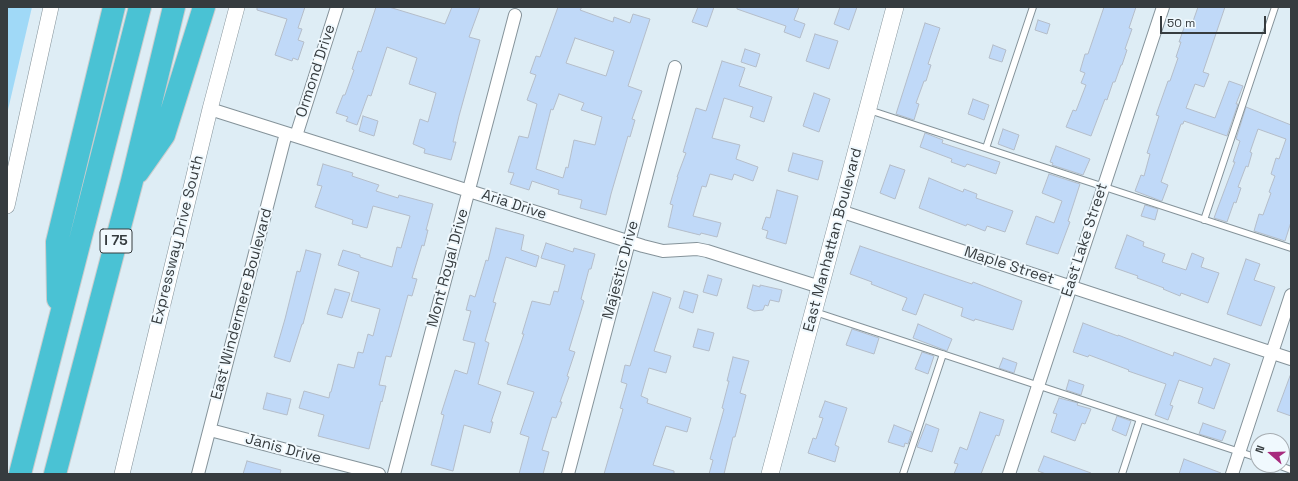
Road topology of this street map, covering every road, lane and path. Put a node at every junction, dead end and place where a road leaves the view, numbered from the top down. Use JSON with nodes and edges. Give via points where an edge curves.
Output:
{"nodes":[{"id":1,"x":51,"y":7,"type":"edge"},
{"id":2,"x":114,"y":7,"type":"edge"},
{"id":3,"x":140,"y":7,"type":"edge"},
{"id":4,"x":174,"y":7,"type":"edge"},
{"id":5,"x":204,"y":7,"type":"edge"},
{"id":6,"x":237,"y":7,"type":"edge"},
{"id":7,"x":337,"y":7,"type":"edge"},
{"id":8,"x":895,"y":7,"type":"edge"},
{"id":9,"x":1032,"y":7,"type":"edge"},
{"id":10,"x":1163,"y":7,"type":"edge"},
{"id":11,"x":1275,"y":7,"type":"edge"},
{"id":12,"x":515,"y":15,"type":"dead end"},
{"id":13,"x":675,"y":67,"type":"dead end"},
{"id":14,"x":210,"y":109,"type":"junction"},
{"id":15,"x":868,"y":110,"type":"junction"},
{"id":16,"x":291,"y":134,"type":"junction"},
{"id":17,"x":986,"y":148,"type":"junction"},
{"id":18,"x":132,"y":181,"type":"junction"},
{"id":19,"x":1104,"y":186,"type":"junction"},
{"id":20,"x":469,"y":191,"type":"junction"},
{"id":21,"x":7,"y":206,"type":"edge"},
{"id":22,"x":840,"y":211,"type":"junction"},
{"id":23,"x":1204,"y":220,"type":"junction"},
{"id":24,"x":629,"y":242,"type":"junction"},
{"id":25,"x":1291,"y":248,"type":"edge"},
{"id":26,"x":820,"y":287,"type":"junction"},
{"id":27,"x":1070,"y":287,"type":"junction"},
{"id":28,"x":1291,"y":295,"type":"edge"},
{"id":29,"x":814,"y":311,"type":"junction"},
{"id":30,"x":58,"y":324,"type":"junction"},
{"id":31,"x":1272,"y":353,"type":"junction"},
{"id":32,"x":943,"y":354,"type":"junction"},
{"id":33,"x":1291,"y":359,"type":"edge"},
{"id":34,"x":1038,"y":385,"type":"junction"},
{"id":35,"x":1140,"y":419,"type":"junction"},
{"id":36,"x":210,"y":430,"type":"junction"},
{"id":37,"x":1239,"y":451,"type":"junction"},
{"id":38,"x":1250,"y":455,"type":"edge"},
{"id":39,"x":20,"y":474,"type":"edge"},
{"id":40,"x":55,"y":474,"type":"edge"},
{"id":41,"x":122,"y":474,"type":"edge"},
{"id":42,"x":198,"y":474,"type":"edge"},
{"id":43,"x":379,"y":474,"type":"edge"},
{"id":44,"x":394,"y":474,"type":"edge"},
{"id":45,"x":568,"y":474,"type":"edge"},
{"id":46,"x":770,"y":474,"type":"edge"},
{"id":47,"x":903,"y":474,"type":"edge"},
{"id":48,"x":1009,"y":474,"type":"edge"},
{"id":49,"x":1122,"y":474,"type":"edge"},
{"id":50,"x":1232,"y":474,"type":"edge"}],
"edges":[{"from":1,"to":21,"type":"street"},
{"from":2,"to":30,"type":"highway","via":[[57,242]]},
{"from":3,"to":30,"type":"highway","number":"I 75"},
{"from":4,"to":18,"type":"highway","number":"I 75"},
{"from":5,"to":18,"type":"highway","via":[[164,135]]},
{"from":6,"to":14,"type":"street","name":"Expressway Drive South"},
{"from":7,"to":16,"type":"street","name":"Ormond Drive"},
{"from":8,"to":15,"type":"main road","name":"East Manhattan Boulevard"},
{"from":9,"to":17,"type":"lane"},
{"from":10,"to":19,"type":"street","name":"East Lake Street"},
{"from":11,"to":23,"type":"lane"},
{"from":12,"to":20,"type":"street","name":"Mont Royal Drive"},
{"from":13,"to":24,"type":"street","name":"Majestic Drive"},
{"from":14,"to":16,"type":"street","name":"Aria Drive"},
{"from":14,"to":41,"type":"street","name":"Expressway Drive South"},
{"from":15,"to":17,"type":"lane"},
{"from":15,"to":22,"type":"main road","name":"East Manhattan Boulevard"},
{"from":16,"to":20,"type":"street","name":"Aria Drive"},
{"from":16,"to":36,"type":"street","name":"East Windermere Boulevard"},
{"from":17,"to":19,"type":"lane"},
{"from":18,"to":40,"type":"highway","number":"I 75"},
{"from":19,"to":23,"type":"lane"},
{"from":19,"to":27,"type":"street","name":"East Lake Street"},
{"from":20,"to":24,"type":"street","name":"Aria Drive"},
{"from":20,"to":44,"type":"street","name":"Mont Royal Drive"},
{"from":22,"to":26,"type":"main road","name":"East Manhattan Boulevard"},
{"from":22,"to":27,"type":"street","name":"Maple Street"},
{"from":23,"to":25,"type":"lane"},
{"from":24,"to":26,"type":"street","name":"Aria Drive","via":[[663,251],[707,250]]},
{"from":24,"to":45,"type":"street","name":"Majestic Drive"},
{"from":26,"to":29,"type":"main road","name":"East Manhattan Boulevard"},
{"from":27,"to":31,"type":"street","name":"Maple Street"},
{"from":27,"to":34,"type":"street","name":"East Lake Street"},
{"from":28,"to":31,"type":"street"},
{"from":29,"to":32,"type":"lane"},
{"from":29,"to":46,"type":"main road","name":"East Manhattan Boulevard"},
{"from":30,"to":39,"type":"highway","number":"I 75"},
{"from":31,"to":33,"type":"street","name":"Maple Street"},
{"from":31,"to":37,"type":"street"},
{"from":32,"to":34,"type":"lane"},
{"from":32,"to":47,"type":"lane"},
{"from":34,"to":35,"type":"lane"},
{"from":34,"to":48,"type":"street","name":"East Lake Street"},
{"from":35,"to":37,"type":"lane"},
{"from":35,"to":49,"type":"lane"},
{"from":36,"to":42,"type":"street","name":"East Windermere Boulevard"},
{"from":36,"to":43,"type":"street","name":"Janis Drive"},
{"from":37,"to":38,"type":"lane"},
{"from":37,"to":50,"type":"street"}]}
